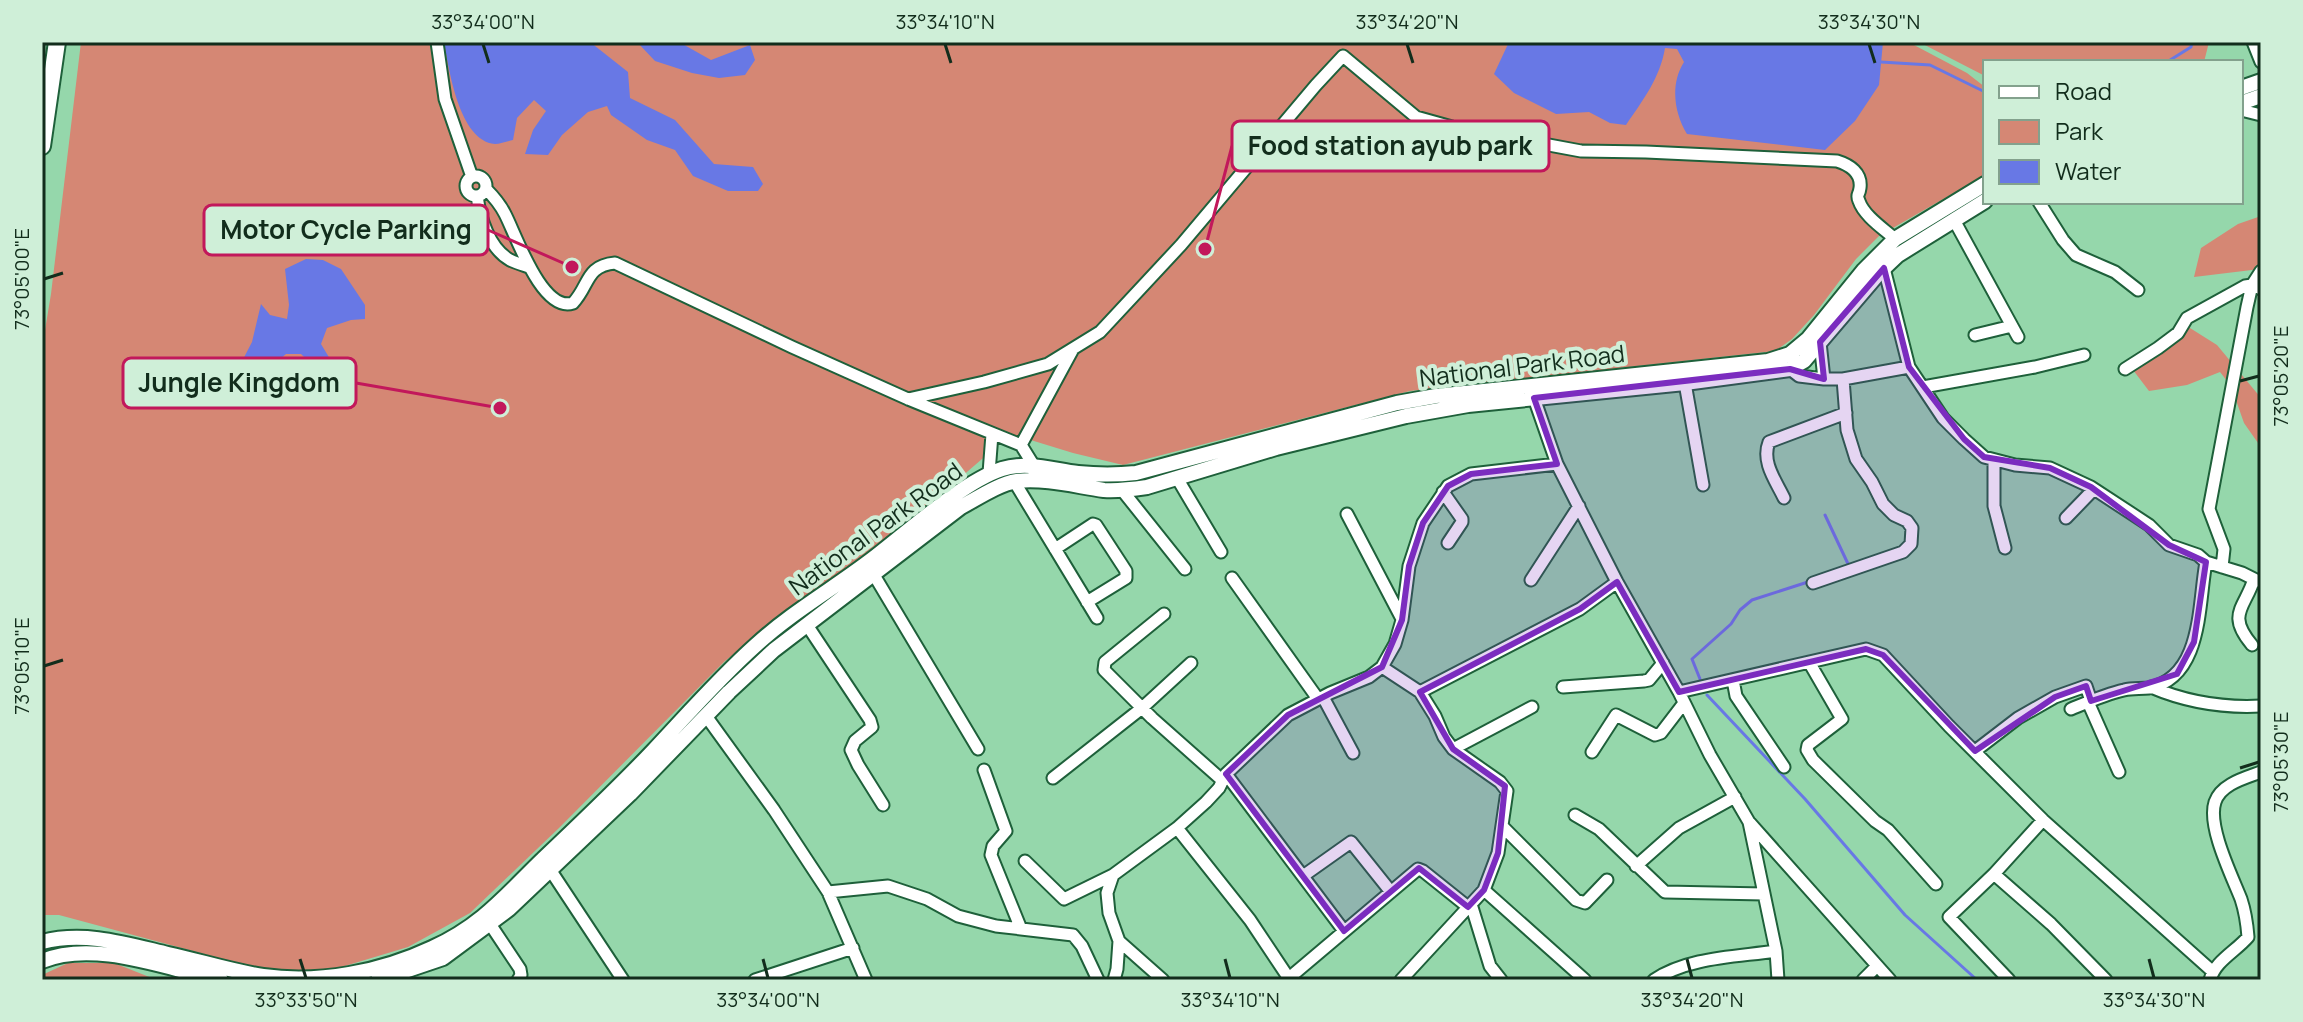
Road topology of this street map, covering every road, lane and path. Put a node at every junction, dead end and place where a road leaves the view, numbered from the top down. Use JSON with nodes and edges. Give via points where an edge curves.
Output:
{"nodes":[{"id":1,"x":57,"y":42,"type":"edge"},
{"id":2,"x":437,"y":42,"type":"edge"},
{"id":3,"x":2253,"y":42,"type":"edge"},
{"id":4,"x":2261,"y":62,"type":"edge"},
{"id":5,"x":42,"y":146,"type":"edge"},
{"id":6,"x":1983,"y":185,"type":"edge"},
{"id":7,"x":481,"y":192,"type":"junction"},
{"id":8,"x":1983,"y":202,"type":"edge"},
{"id":9,"x":2040,"y":204,"type":"edge"},
{"id":10,"x":1954,"y":220,"type":"junction"},
{"id":11,"x":1895,"y":239,"type":"junction"},
{"id":12,"x":530,"y":268,"type":"junction"},
{"id":13,"x":1884,"y":268,"type":"junction"},
{"id":14,"x":2261,"y":271,"type":"edge"},
{"id":15,"x":2257,"y":287,"type":"edge"},
{"id":16,"x":2138,"y":290,"type":"dead end"},
{"id":17,"x":1975,"y":335,"type":"dead end"},
{"id":18,"x":1820,"y":342,"type":"junction"},
{"id":19,"x":1072,"y":351,"type":"junction"},
{"id":20,"x":2084,"y":355,"type":"dead end"},
{"id":21,"x":1909,"y":367,"type":"junction"},
{"id":22,"x":1790,"y":369,"type":"junction"},
{"id":23,"x":2125,"y":369,"type":"dead end"},
{"id":24,"x":1662,"y":378,"type":"junction"},
{"id":25,"x":1824,"y":379,"type":"junction"},
{"id":26,"x":1843,"y":379,"type":"junction"},
{"id":27,"x":1685,"y":383,"type":"junction"},
{"id":28,"x":1923,"y":387,"type":"junction"},
{"id":29,"x":931,"y":395,"type":"junction"},
{"id":30,"x":1534,"y":398,"type":"junction"},
{"id":31,"x":908,"y":399,"type":"junction"},
{"id":32,"x":932,"y":409,"type":"junction"},
{"id":33,"x":1846,"y":413,"type":"junction"},
{"id":34,"x":1381,"y":414,"type":"junction"},
{"id":35,"x":992,"y":434,"type":"junction"},
{"id":36,"x":1021,"y":445,"type":"junction"},
{"id":37,"x":1994,"y":460,"type":"junction"},
{"id":38,"x":1557,"y":464,"type":"junction"},
{"id":39,"x":989,"y":473,"type":"junction"},
{"id":40,"x":1034,"y":473,"type":"junction"},
{"id":41,"x":1177,"y":478,"type":"junction"},
{"id":42,"x":1014,"y":481,"type":"junction"},
{"id":43,"x":1703,"y":485,"type":"dead end"},
{"id":44,"x":2094,"y":489,"type":"junction"},
{"id":45,"x":1122,"y":490,"type":"junction"},
{"id":46,"x":1443,"y":492,"type":"junction"},
{"id":47,"x":1784,"y":498,"type":"dead end"},
{"id":48,"x":1579,"y":506,"type":"junction"},
{"id":49,"x":1347,"y":514,"type":"dead end"},
{"id":50,"x":2066,"y":518,"type":"dead end"},
{"id":51,"x":1448,"y":543,"type":"dead end"},
{"id":52,"x":2005,"y":548,"type":"dead end"},
{"id":53,"x":1055,"y":549,"type":"junction"},
{"id":54,"x":1221,"y":552,"type":"dead end"},
{"id":55,"x":2206,"y":562,"type":"junction"},
{"id":56,"x":2222,"y":567,"type":"junction"},
{"id":57,"x":1185,"y":569,"type":"dead end"},
{"id":58,"x":874,"y":575,"type":"junction"},
{"id":59,"x":1232,"y":578,"type":"dead end"},
{"id":60,"x":1531,"y":580,"type":"dead end"},
{"id":61,"x":2258,"y":581,"type":"edge"},
{"id":62,"x":1617,"y":582,"type":"junction"},
{"id":63,"x":1813,"y":583,"type":"dead end"},
{"id":64,"x":1087,"y":602,"type":"junction"},
{"id":65,"x":1164,"y":614,"type":"dead end"},
{"id":66,"x":1097,"y":618,"type":"dead end"},
{"id":67,"x":1402,"y":619,"type":"junction"},
{"id":68,"x":807,"y":625,"type":"junction"},
{"id":69,"x":2252,"y":645,"type":"dead end"},
{"id":70,"x":1809,"y":662,"type":"junction"},
{"id":71,"x":1191,"y":663,"type":"dead end"},
{"id":72,"x":1663,"y":663,"type":"junction"},
{"id":73,"x":1382,"y":667,"type":"junction"},
{"id":74,"x":1733,"y":680,"type":"junction"},
{"id":75,"x":1563,"y":687,"type":"dead end"},
{"id":76,"x":2151,"y":687,"type":"junction"},
{"id":77,"x":1420,"y":692,"type":"junction"},
{"id":78,"x":1321,"y":698,"type":"junction"},
{"id":79,"x":1682,"y":698,"type":"junction"},
{"id":80,"x":2090,"y":702,"type":"junction"},
{"id":81,"x":2261,"y":706,"type":"edge"},
{"id":82,"x":1532,"y":707,"type":"dead end"},
{"id":83,"x":1142,"y":708,"type":"junction"},
{"id":84,"x":2071,"y":709,"type":"dead end"},
{"id":85,"x":706,"y":716,"type":"junction"},
{"id":86,"x":978,"y":749,"type":"dead end"},
{"id":87,"x":1453,"y":749,"type":"junction"},
{"id":88,"x":1975,"y":751,"type":"junction"},
{"id":89,"x":1592,"y":752,"type":"dead end"},
{"id":90,"x":1353,"y":753,"type":"dead end"},
{"id":91,"x":1784,"y":767,"type":"dead end"},
{"id":92,"x":984,"y":770,"type":"dead end"},
{"id":93,"x":2119,"y":772,"type":"dead end"},
{"id":94,"x":2261,"y":772,"type":"edge"},
{"id":95,"x":1224,"y":777,"type":"junction"},
{"id":96,"x":1053,"y":778,"type":"dead end"},
{"id":97,"x":1735,"y":797,"type":"junction"},
{"id":98,"x":883,"y":805,"type":"dead end"},
{"id":99,"x":1575,"y":815,"type":"dead end"},
{"id":100,"x":2043,"y":820,"type":"junction"},
{"id":101,"x":1749,"y":822,"type":"junction"},
{"id":102,"x":1503,"y":827,"type":"junction"},
{"id":103,"x":1177,"y":828,"type":"junction"},
{"id":104,"x":1025,"y":861,"type":"dead end"},
{"id":105,"x":1636,"y":866,"type":"junction"},
{"id":106,"x":551,"y":871,"type":"junction"},
{"id":107,"x":1994,"y":874,"type":"junction"},
{"id":108,"x":1113,"y":875,"type":"junction"},
{"id":109,"x":1303,"y":876,"type":"junction"},
{"id":110,"x":1607,"y":880,"type":"dead end"},
{"id":111,"x":1936,"y":884,"type":"dead end"},
{"id":112,"x":1484,"y":890,"type":"junction"},
{"id":113,"x":828,"y":892,"type":"junction"},
{"id":114,"x":1391,"y":892,"type":"junction"},
{"id":115,"x":1764,"y":894,"type":"junction"},
{"id":116,"x":505,"y":905,"type":"junction"},
{"id":117,"x":1470,"y":906,"type":"junction"},
{"id":118,"x":490,"y":924,"type":"junction"},
{"id":119,"x":1021,"y":929,"type":"junction"},
{"id":120,"x":1344,"y":931,"type":"junction"},
{"id":121,"x":1119,"y":941,"type":"junction"},
{"id":122,"x":42,"y":942,"type":"edge"},
{"id":123,"x":853,"y":948,"type":"junction"},
{"id":124,"x":1776,"y":951,"type":"junction"},
{"id":125,"x":42,"y":961,"type":"edge"},
{"id":126,"x":1876,"y":967,"type":"junction"},
{"id":127,"x":2211,"y":976,"type":"edge"},
{"id":128,"x":206,"y":978,"type":"edge"},
{"id":129,"x":392,"y":978,"type":"edge"},
{"id":130,"x":1290,"y":979,"type":"edge"},
{"id":131,"x":221,"y":980,"type":"edge"},
{"id":132,"x":378,"y":980,"type":"edge"},
{"id":133,"x":518,"y":980,"type":"edge"},
{"id":134,"x":623,"y":980,"type":"edge"},
{"id":135,"x":755,"y":980,"type":"edge"},
{"id":136,"x":866,"y":980,"type":"edge"},
{"id":137,"x":1098,"y":980,"type":"edge"},
{"id":138,"x":1114,"y":980,"type":"edge"},
{"id":139,"x":1163,"y":980,"type":"edge"},
{"id":140,"x":1401,"y":980,"type":"edge"},
{"id":141,"x":1501,"y":980,"type":"edge"},
{"id":142,"x":1585,"y":980,"type":"edge"},
{"id":143,"x":1654,"y":980,"type":"edge"},
{"id":144,"x":1778,"y":980,"type":"edge"},
{"id":145,"x":1863,"y":980,"type":"edge"},
{"id":146,"x":1890,"y":980,"type":"edge"},
{"id":147,"x":2009,"y":980,"type":"edge"},
{"id":148,"x":2106,"y":980,"type":"edge"}],
"edges":[{"from":1,"to":5,"type":"highway"},
{"from":2,"to":7,"type":"street","via":[[445,99],[472,177],[483,179]]},
{"from":3,"to":4,"type":"street"},
{"from":6,"to":11,"type":"main road","name":"National Park Road"},
{"from":7,"to":12,"type":"street","via":[[496,198]]},
{"from":7,"to":12,"type":"street","via":[[483,225],[499,250]]},
{"from":8,"to":10,"type":"main road"},
{"from":9,"to":16,"type":"street","via":[[2076,255],[2115,272]]},
{"from":10,"to":13,"type":"main road"},
{"from":10,"to":17,"type":"street","via":[[2015,332]]},
{"from":11,"to":19,"type":"street","via":[[1860,204],[1857,173],[1837,161],[1581,151],[1452,127],[1416,117],[1343,56],[1181,245],[1100,332]]},
{"from":11,"to":24,"type":"main road","name":"National Park Road","via":[[1790,354]]},
{"from":12,"to":31,"type":"street","via":[[565,305],[577,299],[593,270],[615,263]]},
{"from":13,"to":18,"type":"main road"},
{"from":13,"to":21,"type":"street"},
{"from":14,"to":15,"type":"street"},
{"from":15,"to":23,"type":"street","via":[[2240,288],[2187,318],[2178,333]]},
{"from":15,"to":56,"type":"street","via":[[2209,509],[2224,549]]},
{"from":18,"to":22,"type":"main road"},
{"from":18,"to":25,"type":"street"},
{"from":19,"to":29,"type":"street","via":[[1048,364]]},
{"from":19,"to":36,"type":"street"},
{"from":20,"to":28,"type":"street"},
{"from":21,"to":26,"type":"street"},
{"from":21,"to":28,"type":"street"},
{"from":22,"to":25,"type":"street","via":[[1799,376]]},
{"from":22,"to":27,"type":"main road","name":"National Park Road"},
{"from":24,"to":27,"type":"main road","name":"National Park Road"},
{"from":24,"to":30,"type":"main road","name":"National Park Road"},
{"from":24,"to":34,"type":"main road","name":"National Park Road","via":[[1436,396]]},
{"from":25,"to":26,"type":"street"},
{"from":26,"to":33,"type":"street"},
{"from":27,"to":43,"type":"street"},
{"from":28,"to":37,"type":"street","via":[[1943,418],[1984,457]]},
{"from":29,"to":31,"type":"street"},
{"from":29,"to":32,"type":"street"},
{"from":30,"to":34,"type":"main road","name":"National Park Road"},
{"from":30,"to":38,"type":"street"},
{"from":31,"to":32,"type":"street"},
{"from":32,"to":35,"type":"street"},
{"from":33,"to":47,"type":"street","via":[[1769,442],[1767,462]]},
{"from":33,"to":63,"type":"street","via":[[1856,459],[1883,504],[1912,528],[1911,544],[1903,552]]},
{"from":34,"to":40,"type":"main road","name":"National Park Road","via":[[1136,473]]},
{"from":34,"to":41,"type":"main road","name":"National Park Road"},
{"from":35,"to":36,"type":"street"},
{"from":35,"to":39,"type":"street"},
{"from":36,"to":40,"type":"street"},
{"from":37,"to":44,"type":"street","via":[[2050,468]]},
{"from":37,"to":52,"type":"street","via":[[1994,506]]},
{"from":38,"to":46,"type":"street","via":[[1471,474]]},
{"from":38,"to":48,"type":"street"},
{"from":39,"to":40,"type":"main road","name":"National Park Road","via":[[1006,467]]},
{"from":39,"to":116,"type":"main road","name":"National Park Road","via":[[757,644]]},
{"from":40,"to":42,"type":"main road","name":"National Park Road"},
{"from":40,"to":45,"type":"main road","name":"National Park Road"},
{"from":41,"to":45,"type":"main road","name":"National Park Road"},
{"from":41,"to":54,"type":"street"},
{"from":42,"to":53,"type":"street"},
{"from":42,"to":58,"type":"main road","name":"National Park Road","via":[[961,507]]},
{"from":44,"to":50,"type":"street"},
{"from":44,"to":55,"type":"street","via":[[2149,525],[2169,545]]},
{"from":45,"to":57,"type":"street"},
{"from":46,"to":51,"type":"street","via":[[1462,519]]},
{"from":46,"to":67,"type":"street","via":[[1423,523],[1409,566]]},
{"from":48,"to":60,"type":"street"},
{"from":48,"to":62,"type":"street"},
{"from":49,"to":67,"type":"street"},
{"from":53,"to":64,"type":"street"},
{"from":53,"to":64,"type":"street","via":[[1093,524],[1126,571],[1126,578]]},
{"from":55,"to":56,"type":"street"},
{"from":55,"to":76,"type":"street","via":[[2187,661],[2177,674]]},
{"from":56,"to":61,"type":"street"},
{"from":58,"to":68,"type":"main road","name":"National Park Road"},
{"from":58,"to":86,"type":"street"},
{"from":59,"to":78,"type":"street"},
{"from":61,"to":69,"type":"street","via":[[2239,616]]},
{"from":62,"to":72,"type":"street"},
{"from":62,"to":77,"type":"street","via":[[1580,609]]},
{"from":64,"to":66,"type":"street"},
{"from":65,"to":83,"type":"street","via":[[1103,666]]},
{"from":67,"to":73,"type":"street"},
{"from":68,"to":85,"type":"main road","name":"National Park Road"},
{"from":68,"to":98,"type":"street","via":[[870,720],[872,727],[851,750]]},
{"from":70,"to":74,"type":"street"},
{"from":70,"to":88,"type":"street","via":[[1866,649],[1883,655]]},
{"from":70,"to":111,"type":"street","via":[[1842,719],[1807,750]]},
{"from":71,"to":83,"type":"street"},
{"from":72,"to":75,"type":"street","via":[[1649,680]]},
{"from":72,"to":79,"type":"street"},
{"from":73,"to":77,"type":"street"},
{"from":73,"to":78,"type":"street"},
{"from":74,"to":79,"type":"street"},
{"from":74,"to":91,"type":"street","via":[[1736,696]]},
{"from":76,"to":80,"type":"street"},
{"from":76,"to":81,"type":"street","via":[[2221,706]]},
{"from":77,"to":87,"type":"street"},
{"from":78,"to":90,"type":"street"},
{"from":78,"to":95,"type":"street","via":[[1288,715]]},
{"from":79,"to":89,"type":"street","via":[[1655,735],[1616,715]]},
{"from":79,"to":97,"type":"street"},
{"from":80,"to":84,"type":"street"},
{"from":80,"to":88,"type":"street","via":[[2086,686],[2055,697]]},
{"from":80,"to":93,"type":"street"},
{"from":82,"to":87,"type":"street"},
{"from":83,"to":95,"type":"street"},
{"from":83,"to":96,"type":"street"},
{"from":85,"to":106,"type":"main road","name":"National Park Road"},
{"from":85,"to":113,"type":"street"},
{"from":87,"to":102,"type":"street","via":[[1505,786]]},
{"from":88,"to":100,"type":"street"},
{"from":92,"to":119,"type":"street","via":[[1006,831],[991,855]]},
{"from":94,"to":127,"type":"street","via":[[2236,781],[2215,800],[2213,816],[2248,937]]},
{"from":95,"to":103,"type":"street","via":[[1213,795]]},
{"from":95,"to":109,"type":"street"},
{"from":97,"to":101,"type":"street"},
{"from":97,"to":105,"type":"street","via":[[1679,828]]},
{"from":99,"to":105,"type":"street","via":[[1599,829]]},
{"from":100,"to":107,"type":"street"},
{"from":100,"to":127,"type":"street"},
{"from":101,"to":115,"type":"street"},
{"from":101,"to":126,"type":"street"},
{"from":102,"to":110,"type":"street","via":[[1576,900],[1585,903]]},
{"from":102,"to":112,"type":"street"},
{"from":103,"to":108,"type":"street"},
{"from":103,"to":130,"type":"street"},
{"from":104,"to":108,"type":"street","via":[[1064,899]]},
{"from":105,"to":115,"type":"street","via":[[1665,892]]},
{"from":106,"to":116,"type":"main road","name":"National Park Road"},
{"from":106,"to":134,"type":"street"},
{"from":107,"to":147,"type":"street","via":[[1949,917]]},
{"from":107,"to":148,"type":"street"},
{"from":108,"to":121,"type":"street","via":[[1107,893]]},
{"from":109,"to":114,"type":"street","via":[[1351,842]]},
{"from":109,"to":120,"type":"street"},
{"from":112,"to":117,"type":"street"},
{"from":112,"to":142,"type":"street"},
{"from":113,"to":119,"type":"street","via":[[888,886],[958,916]]},
{"from":113,"to":123,"type":"street"},
{"from":114,"to":117,"type":"street","via":[[1418,869]]},
{"from":114,"to":120,"type":"street"},
{"from":115,"to":124,"type":"street"},
{"from":116,"to":118,"type":"main road","name":"National Park Road"},
{"from":116,"to":122,"type":"main road","name":"National Park Road","via":[[429,950],[321,978],[264,976],[91,937]]},
{"from":117,"to":140,"type":"street"},
{"from":117,"to":141,"type":"street","via":[[1490,966]]},
{"from":118,"to":129,"type":"main road","name":"National Park Road","via":[[443,958]]},
{"from":118,"to":133,"type":"street","via":[[520,969]]},
{"from":119,"to":137,"type":"street","via":[[1073,935]]},
{"from":120,"to":130,"type":"street"},
{"from":121,"to":138,"type":"street"},
{"from":121,"to":139,"type":"street"},
{"from":123,"to":135,"type":"street"},
{"from":123,"to":136,"type":"street"},
{"from":124,"to":143,"type":"street","via":[[1697,962]]},
{"from":124,"to":144,"type":"street"},
{"from":125,"to":128,"type":"main road","via":[[104,954]]},
{"from":126,"to":145,"type":"street"},
{"from":126,"to":146,"type":"street"},
{"from":128,"to":131,"type":"main road"},
{"from":129,"to":132,"type":"main road","name":"National Park Road"}]}
